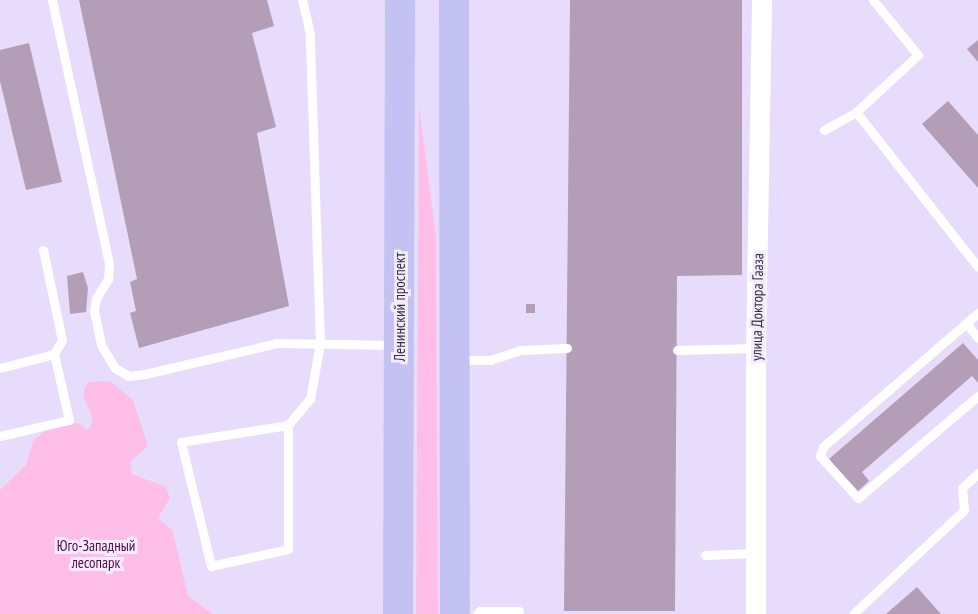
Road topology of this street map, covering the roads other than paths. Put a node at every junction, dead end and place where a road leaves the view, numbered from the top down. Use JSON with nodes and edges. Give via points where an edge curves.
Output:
{"nodes":[{"id":1,"x":52,"y":0,"type":"edge"},
{"id":2,"x":302,"y":0,"type":"edge"},
{"id":3,"x":400,"y":0,"type":"edge"},
{"id":4,"x":454,"y":0,"type":"edge"},
{"id":5,"x":762,"y":0,"type":"edge"},
{"id":6,"x":873,"y":0,"type":"edge"},
{"id":7,"x":856,"y":112,"type":"junction"},
{"id":8,"x":824,"y":130,"type":"dead end"},
{"id":9,"x":43,"y":250,"type":"dead end"},
{"id":10,"x":978,"y":267,"type":"edge"},
{"id":11,"x":978,"y":313,"type":"edge"},
{"id":12,"x":966,"y":323,"type":"junction"},
{"id":13,"x":978,"y":338,"type":"edge"},
{"id":14,"x":320,"y":343,"type":"junction"},
{"id":15,"x":400,"y":345,"type":"junction"},
{"id":16,"x":567,"y":348,"type":"dead end"},
{"id":17,"x":756,"y":348,"type":"junction"},
{"id":18,"x":677,"y":350,"type":"dead end"},
{"id":19,"x":54,"y":354,"type":"junction"},
{"id":20,"x":453,"y":360,"type":"junction"},
{"id":21,"x":0,"y":368,"type":"edge"},
{"id":22,"x":978,"y":396,"type":"edge"},
{"id":23,"x":288,"y":425,"type":"junction"},
{"id":24,"x":0,"y":436,"type":"edge"},
{"id":25,"x":978,"y":474,"type":"edge"},
{"id":26,"x":756,"y":553,"type":"junction"},
{"id":27,"x":705,"y":555,"type":"dead end"},
{"id":28,"x":519,"y":611,"type":"dead end"},
{"id":29,"x":398,"y":614,"type":"edge"},
{"id":30,"x":454,"y":614,"type":"edge"},
{"id":31,"x":477,"y":614,"type":"edge"},
{"id":32,"x":756,"y":614,"type":"edge"},
{"id":33,"x":853,"y":614,"type":"edge"}],
"edges":[{"from":1,"to":14,"type":"lane","via":[[109,264],[108,279],[96,298],[94,311],[106,358],[129,376],[277,343]]},
{"from":2,"to":14,"type":"lane","via":[[310,34]]},
{"from":3,"to":15,"type":"main road","name":"Ленинский проспект"},
{"from":4,"to":20,"type":"main road"},
{"from":5,"to":17,"type":"street","name":"улица Доктора Гааза"},
{"from":6,"to":7,"type":"lane","via":[[918,55]]},
{"from":7,"to":8,"type":"lane"},
{"from":7,"to":10,"type":"lane"},
{"from":9,"to":19,"type":"lane","via":[[62,340]]},
{"from":11,"to":12,"type":"lane"},
{"from":12,"to":13,"type":"lane"},
{"from":12,"to":22,"type":"lane","via":[[823,447],[820,456],[858,498]]},
{"from":14,"to":15,"type":"lane"},
{"from":14,"to":23,"type":"lane","via":[[310,399]]},
{"from":15,"to":29,"type":"main road","name":"Ленинский проспект"},
{"from":16,"to":20,"type":"lane","via":[[521,350],[490,360]]},
{"from":17,"to":18,"type":"lane"},
{"from":17,"to":26,"type":"street","name":"улица Доктора Гааза"},
{"from":19,"to":21,"type":"lane"},
{"from":19,"to":24,"type":"lane","via":[[69,420]]},
{"from":20,"to":30,"type":"main road"},
{"from":23,"to":23,"type":"lane","via":[[288,549],[211,566],[181,442]]},
{"from":25,"to":33,"type":"lane","via":[[962,488],[964,510]]},
{"from":26,"to":27,"type":"lane"},
{"from":26,"to":32,"type":"street","name":"улица Доктора Гааза"},
{"from":28,"to":31,"type":"lane"}]}
